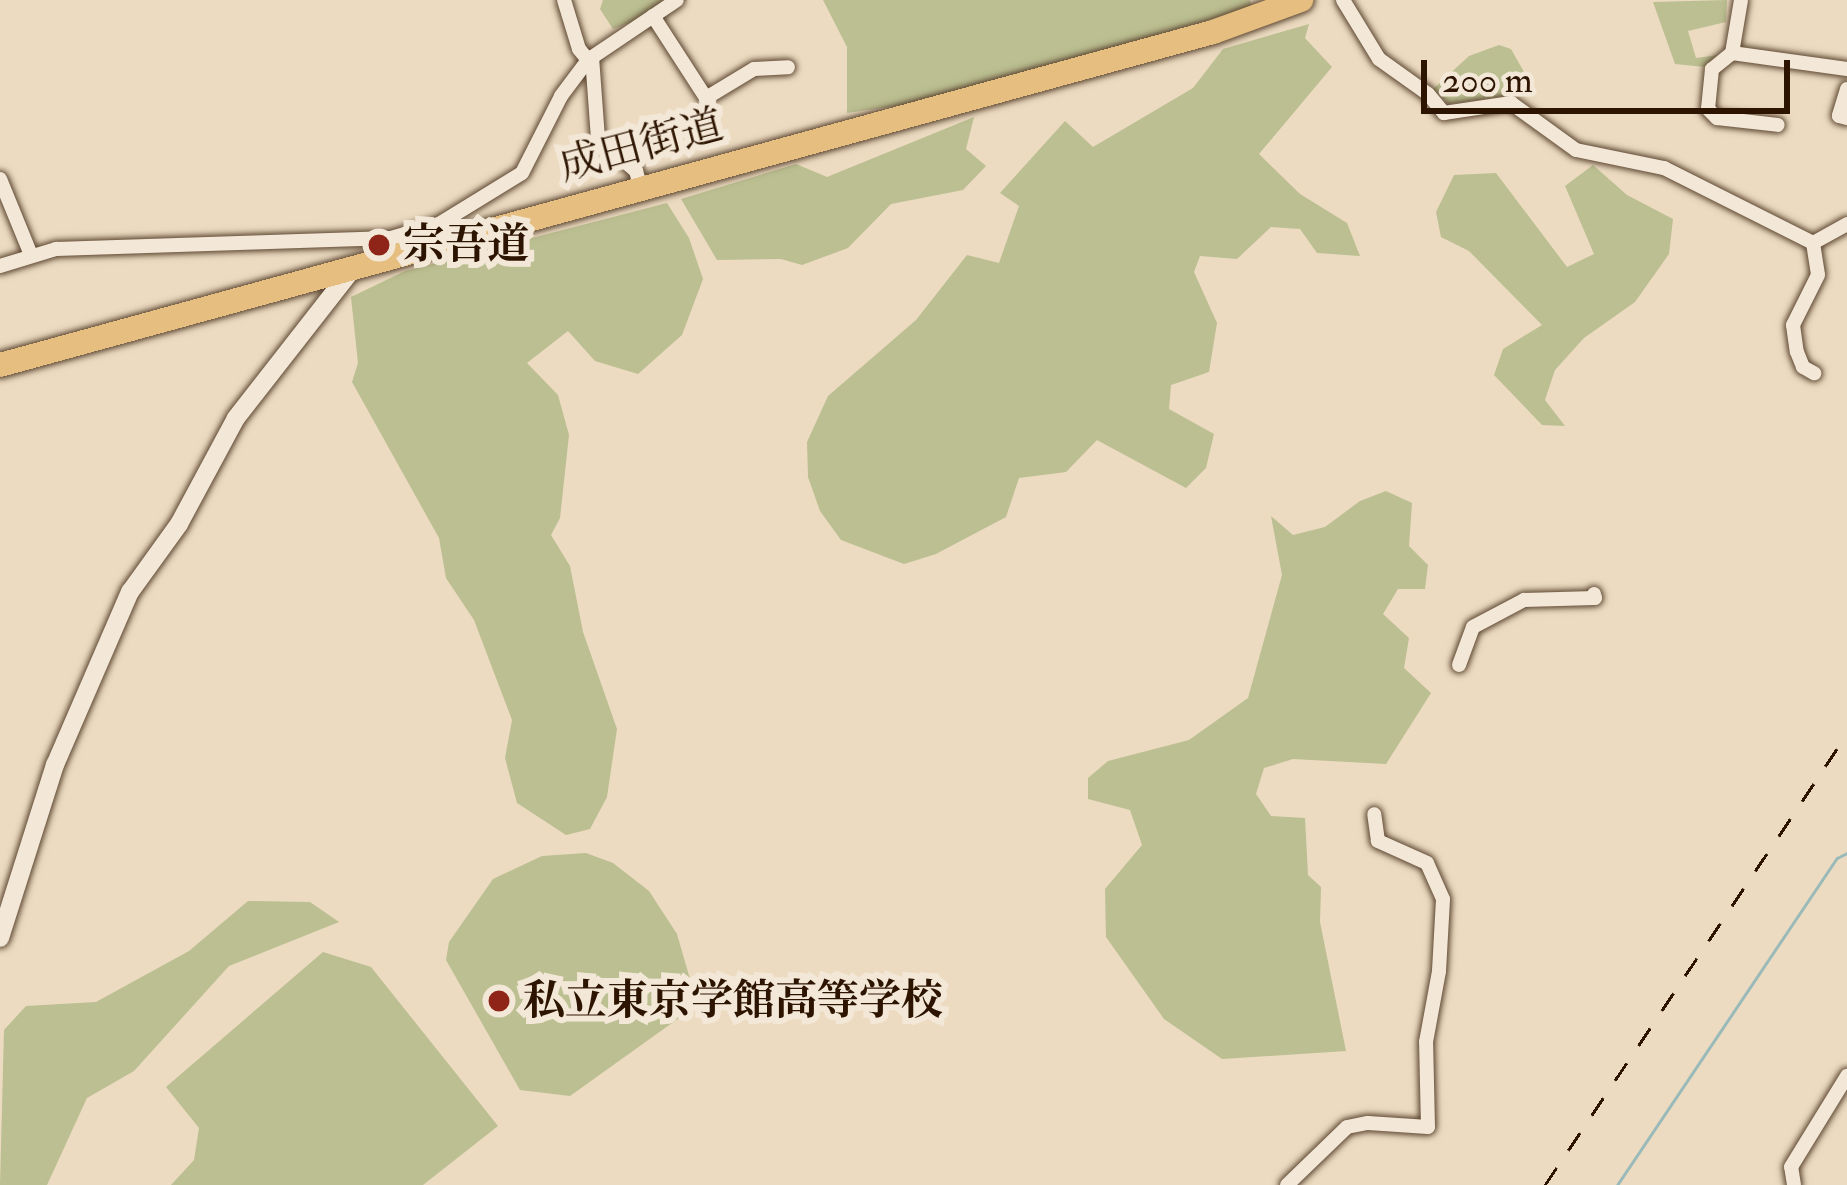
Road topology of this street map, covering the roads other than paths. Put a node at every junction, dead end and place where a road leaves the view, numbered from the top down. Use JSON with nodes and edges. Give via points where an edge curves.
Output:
{"nodes":[{"id":1,"x":564,"y":0,"type":"edge"},
{"id":2,"x":677,"y":0,"type":"edge"},
{"id":3,"x":1300,"y":0,"type":"edge"},
{"id":4,"x":1343,"y":0,"type":"edge"},
{"id":5,"x":1741,"y":0,"type":"edge"},
{"id":6,"x":653,"y":16,"type":"junction"},
{"id":7,"x":1732,"y":53,"type":"junction"},
{"id":8,"x":590,"y":58,"type":"junction"},
{"id":9,"x":788,"y":67,"type":"dead end"},
{"id":10,"x":1847,"y":69,"type":"edge"},
{"id":11,"x":1847,"y":88,"type":"edge"},
{"id":12,"x":1847,"y":118,"type":"edge"},
{"id":13,"x":1778,"y":125,"type":"dead end"},
{"id":14,"x":0,"y":179,"type":"edge"},
{"id":15,"x":641,"y":188,"type":"junction"},
{"id":16,"x":1847,"y":224,"type":"edge"},
{"id":17,"x":1813,"y":243,"type":"junction"},
{"id":18,"x":387,"y":247,"type":"junction"},
{"id":19,"x":31,"y":255,"type":"junction"},
{"id":20,"x":357,"y":263,"type":"junction"},
{"id":21,"x":0,"y":266,"type":"edge"},
{"id":22,"x":0,"y":365,"type":"edge"},
{"id":23,"x":1814,"y":373,"type":"dead end"},
{"id":24,"x":1594,"y":594,"type":"dead end"},
{"id":25,"x":1459,"y":665,"type":"dead end"},
{"id":26,"x":1374,"y":814,"type":"dead end"},
{"id":27,"x":0,"y":938,"type":"edge"},
{"id":28,"x":1847,"y":1076,"type":"edge"},
{"id":29,"x":1287,"y":1185,"type":"edge"},
{"id":30,"x":1794,"y":1185,"type":"edge"}],
"edges":[{"from":1,"to":8,"type":"street","via":[[579,49]]},
{"from":2,"to":6,"type":"street"},
{"from":3,"to":15,"type":"highway","name":"成田街道","via":[[1213,32]]},
{"from":4,"to":17,"type":"street","via":[[1379,59],[1444,113],[1510,103],[1576,150],[1664,168]]},
{"from":5,"to":7,"type":"street"},
{"from":6,"to":8,"type":"street"},
{"from":6,"to":9,"type":"street","via":[[706,98],[754,69]]},
{"from":7,"to":10,"type":"street"},
{"from":7,"to":13,"type":"street","via":[[1712,69],[1708,109],[1717,118]]},
{"from":8,"to":15,"type":"street","via":[[598,140],[636,171]]},
{"from":8,"to":18,"type":"street","via":[[522,173]]},
{"from":11,"to":12,"type":"street","via":[[1839,116]]},
{"from":14,"to":19,"type":"street"},
{"from":15,"to":18,"type":"highway","name":"成田街道"},
{"from":16,"to":17,"type":"street"},
{"from":17,"to":23,"type":"street","via":[[1818,275],[1793,325],[1803,367]]},
{"from":18,"to":19,"type":"street"},
{"from":18,"to":20,"type":"highway","name":"成田街道"},
{"from":19,"to":21,"type":"street"},
{"from":20,"to":22,"type":"highway","name":"成田街道"},
{"from":20,"to":27,"type":"street","via":[[236,418],[179,524],[130,592],[55,765]]},
{"from":24,"to":25,"type":"street","via":[[1524,600],[1473,628]]},
{"from":26,"to":29,"type":"street","via":[[1378,841],[1427,863],[1443,899],[1426,1042],[1428,1127],[1347,1127]]},
{"from":28,"to":30,"type":"street","via":[[1791,1167]]}]}
